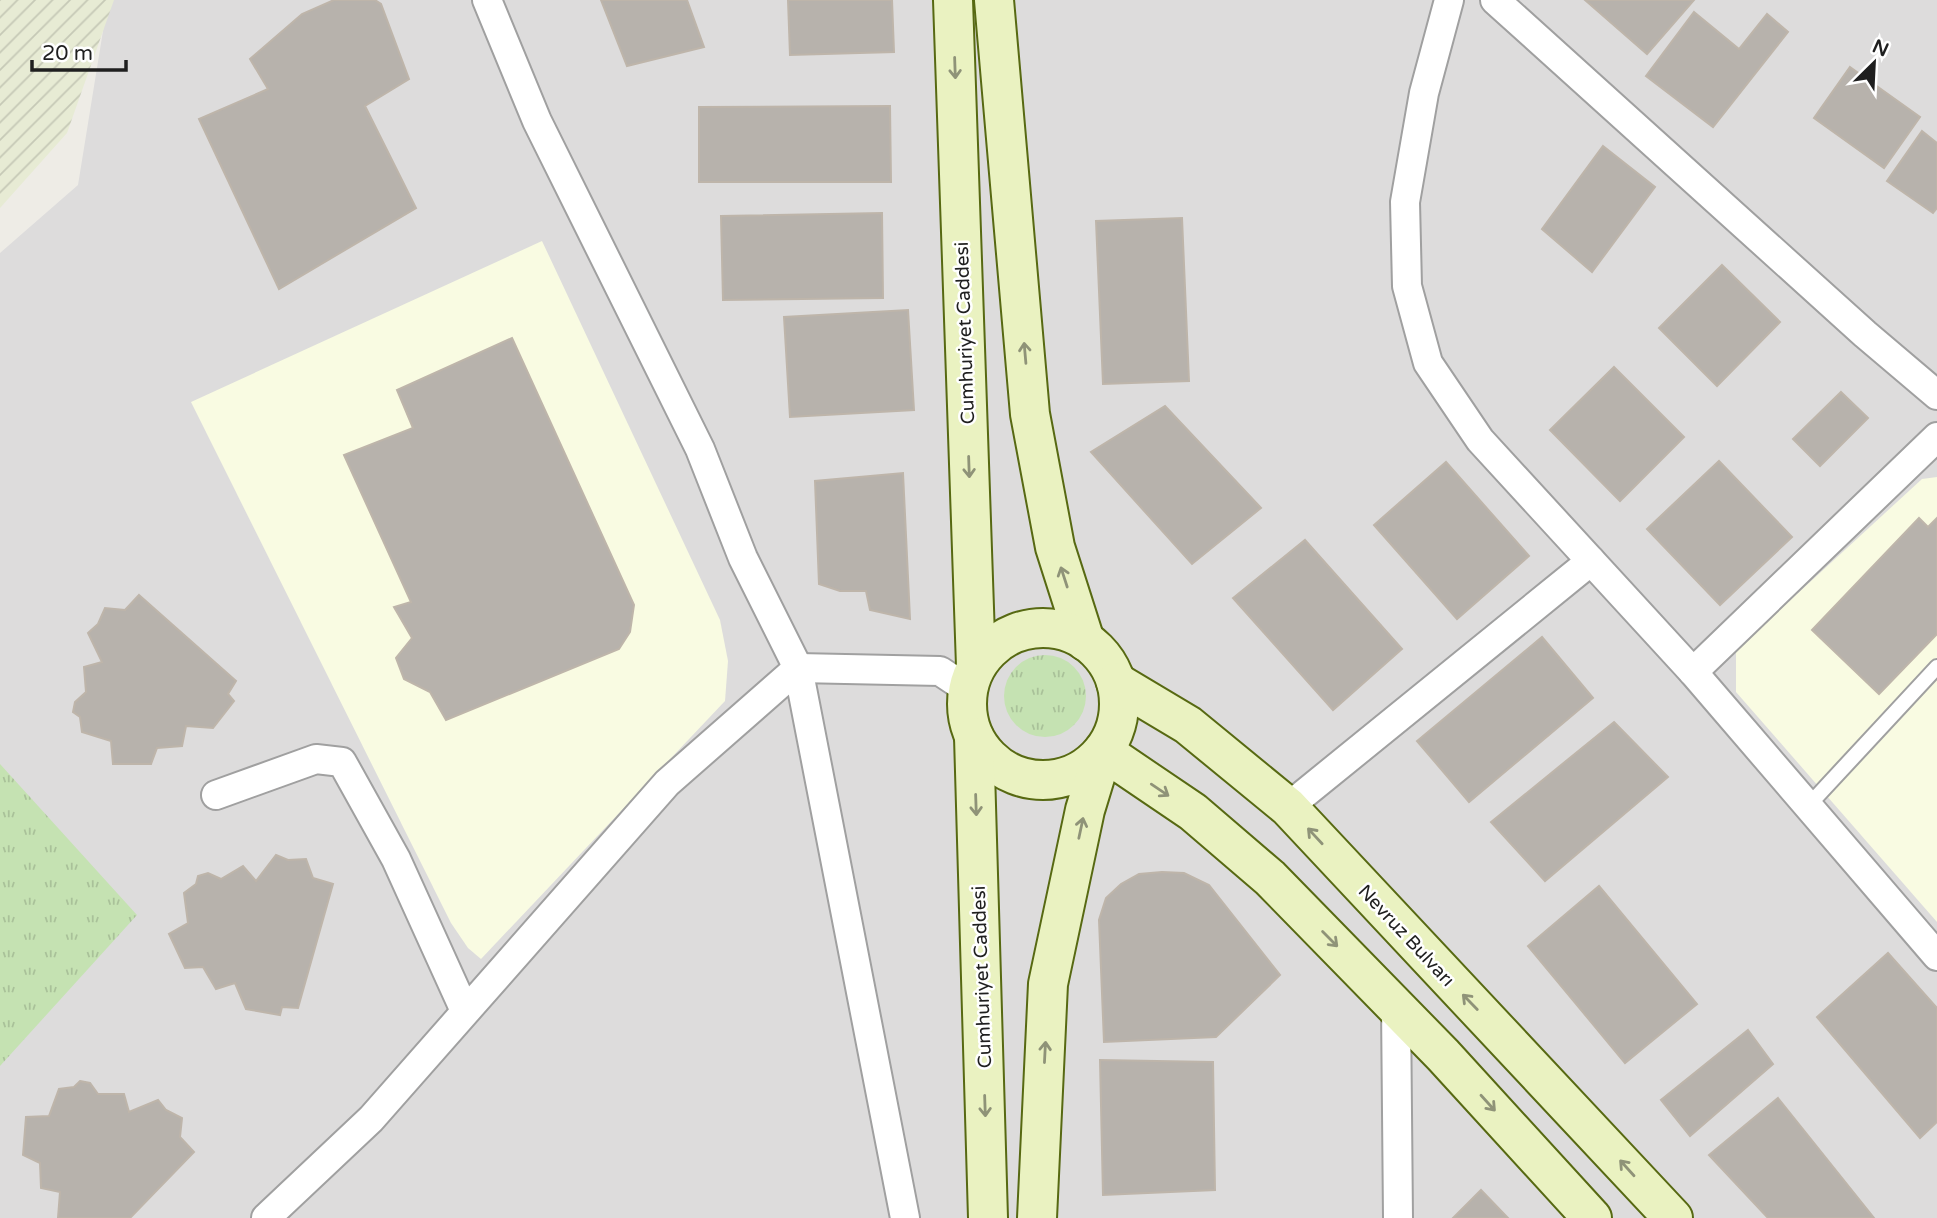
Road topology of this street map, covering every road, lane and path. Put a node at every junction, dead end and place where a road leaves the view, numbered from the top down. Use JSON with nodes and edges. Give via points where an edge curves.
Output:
{"nodes":[{"id":1,"x":487,"y":0,"type":"edge"},
{"id":2,"x":953,"y":0,"type":"edge"},
{"id":3,"x":994,"y":0,"type":"edge"},
{"id":4,"x":1449,"y":0,"type":"edge"},
{"id":5,"x":1495,"y":0,"type":"edge"},
{"id":6,"x":1937,"y":395,"type":"edge"},
{"id":7,"x":1937,"y":437,"type":"edge"},
{"id":8,"x":1591,"y":561,"type":"junction"},
{"id":9,"x":1086,"y":641,"type":"junction"},
{"id":10,"x":1937,"y":667,"type":"edge"},
{"id":11,"x":798,"y":668,"type":"junction"},
{"id":12,"x":1693,"y":672,"type":"junction"},
{"id":13,"x":972,"y":677,"type":"junction"},
{"id":14,"x":1116,"y":682,"type":"junction"},
{"id":15,"x":974,"y":737,"type":"junction"},
{"id":16,"x":1103,"y":751,"type":"junction"},
{"id":17,"x":216,"y":795,"type":"dead end"},
{"id":18,"x":1808,"y":806,"type":"junction"},
{"id":19,"x":1288,"y":807,"type":"junction"},
{"id":20,"x":1937,"y":956,"type":"edge"},
{"id":21,"x":1395,"y":1006,"type":"junction"},
{"id":22,"x":465,"y":1011,"type":"junction"},
{"id":23,"x":266,"y":1218,"type":"edge"},
{"id":24,"x":905,"y":1218,"type":"edge"},
{"id":25,"x":988,"y":1218,"type":"edge"},
{"id":26,"x":1037,"y":1218,"type":"edge"},
{"id":27,"x":1398,"y":1218,"type":"edge"},
{"id":28,"x":1592,"y":1218,"type":"edge"},
{"id":29,"x":1672,"y":1218,"type":"edge"}],
"edges":[{"from":1,"to":11,"type":"street","via":[[537,121],[700,449],[743,558]]},
{"from":2,"to":13,"type":"main road","name":"Cumhuriyet Caddesi","one_way":true},
{"from":9,"to":3,"type":"main road","one_way":true,"via":[[1055,547],[1030,414]]},
{"from":4,"to":8,"type":"street","via":[[1424,93],[1405,202],[1406,286],[1428,363],[1480,440]]},
{"from":5,"to":6,"type":"street"},
{"from":7,"to":12,"type":"street"},
{"from":8,"to":12,"type":"street"},
{"from":8,"to":19,"type":"street"},
{"from":9,"to":13,"type":"main road","via":[[1063,631],[1038,628],[1014,634],[992,647]]},
{"from":9,"to":14,"type":"main road","via":[[1104,659]]},
{"from":10,"to":18,"type":"lane"},
{"from":11,"to":13,"type":"street","via":[[940,671]]},
{"from":11,"to":22,"type":"street","via":[[667,783]]},
{"from":11,"to":24,"type":"street"},
{"from":12,"to":18,"type":"street"},
{"from":13,"to":15,"type":"main road","via":[[967,714]]},
{"from":14,"to":16,"type":"main road","via":[[1115,730]]},
{"from":14,"to":19,"type":"main road","name":"Nevruz Bulvarı","via":[[1188,724]]},
{"from":15,"to":16,"type":"main road","via":[[988,759],[1010,773],[1035,780],[1060,779],[1084,769]]},
{"from":15,"to":25,"type":"main road","name":"Cumhuriyet Caddesi","one_way":true},
{"from":16,"to":21,"type":"main road","one_way":true,"via":[[1193,812],[1270,878]]},
{"from":26,"to":16,"type":"main road","one_way":true,"via":[[1048,984],[1085,810]]},
{"from":17,"to":22,"type":"street","via":[[316,759],[342,762],[396,859]]},
{"from":18,"to":20,"type":"street"},
{"from":29,"to":19,"type":"main road","name":"Nevruz Bulvarı","one_way":true},
{"from":21,"to":27,"type":"street"},
{"from":21,"to":28,"type":"main road","one_way":true},
{"from":22,"to":23,"type":"street","via":[[371,1119]]}]}
